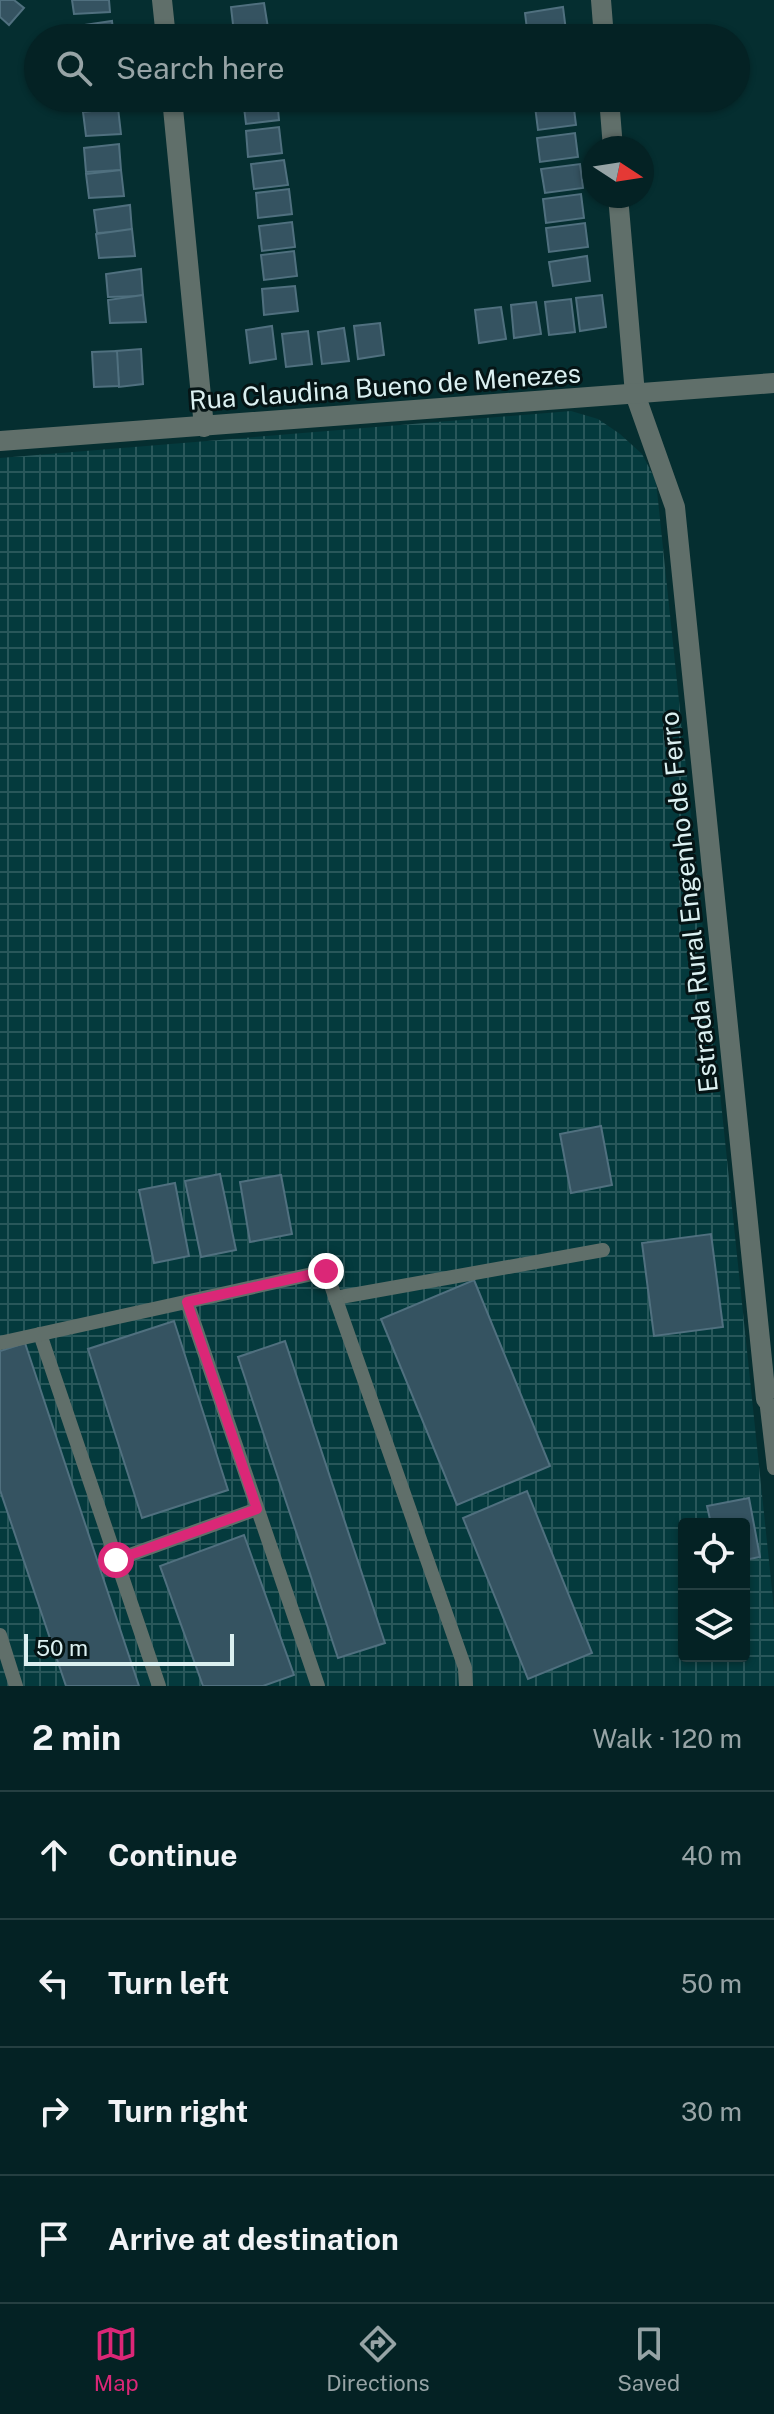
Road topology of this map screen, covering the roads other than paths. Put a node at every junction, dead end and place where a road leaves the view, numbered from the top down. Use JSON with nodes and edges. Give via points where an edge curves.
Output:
{"nodes":[{"id":1,"x":162,"y":0,"type":"edge"},
{"id":2,"x":601,"y":0,"type":"edge"},
{"id":3,"x":165,"y":24,"type":"edge"},
{"id":4,"x":603,"y":24,"type":"edge"},
{"id":5,"x":173,"y":112,"type":"edge"},
{"id":6,"x":610,"y":112,"type":"edge"},
{"id":7,"x":612,"y":136,"type":"edge"},
{"id":8,"x":619,"y":208,"type":"edge"},
{"id":9,"x":774,"y":383,"type":"edge"},
{"id":10,"x":635,"y":394,"type":"junction"},
{"id":11,"x":204,"y":427,"type":"junction"},
{"id":12,"x":0,"y":441,"type":"edge"},
{"id":13,"x":603,"y":1250,"type":"dead end"},
{"id":14,"x":335,"y":1298,"type":"junction"},
{"id":15,"x":187,"y":1302,"type":"junction"},
{"id":16,"x":40,"y":1334,"type":"junction"},
{"id":17,"x":0,"y":1343,"type":"edge"},
{"id":18,"x":770,"y":1403,"type":"edge"},
{"id":19,"x":774,"y":1468,"type":"edge"},
{"id":20,"x":257,"y":1509,"type":"junction"},
{"id":21,"x":116,"y":1560,"type":"junction"},
{"id":22,"x":0,"y":1635,"type":"edge"},
{"id":23,"x":16,"y":1686,"type":"edge"},
{"id":24,"x":159,"y":1686,"type":"edge"},
{"id":25,"x":318,"y":1686,"type":"edge"},
{"id":26,"x":466,"y":1686,"type":"edge"}],
"edges":[{"from":1,"to":3,"type":"street"},
{"from":2,"to":4,"type":"street"},
{"from":5,"to":11,"type":"street"},
{"from":6,"to":7,"type":"street"},
{"from":8,"to":10,"type":"street","name":"Estrada Rural Engenho de Ferro"},
{"from":9,"to":10,"type":"street","name":"Rua Claudina Bueno de Menezes"},
{"from":10,"to":11,"type":"street","name":"Rua Claudina Bueno de Menezes"},
{"from":10,"to":18,"type":"street","name":"Estrada Rural Engenho de Ferro","via":[[675,507]]},
{"from":11,"to":12,"type":"street","name":"Rua Claudina Bueno de Menezes"},
{"from":13,"to":14,"type":"lane"},
{"from":14,"to":15,"type":"lane","via":[[326,1271]]},
{"from":14,"to":26,"type":"lane","via":[[465,1668]]},
{"from":15,"to":16,"type":"lane"},
{"from":15,"to":20,"type":"lane"},
{"from":16,"to":17,"type":"lane"},
{"from":16,"to":21,"type":"lane"},
{"from":18,"to":19,"type":"lane"},
{"from":20,"to":21,"type":"lane"},
{"from":20,"to":25,"type":"lane"},
{"from":21,"to":24,"type":"lane"},
{"from":22,"to":23,"type":"lane"}]}
